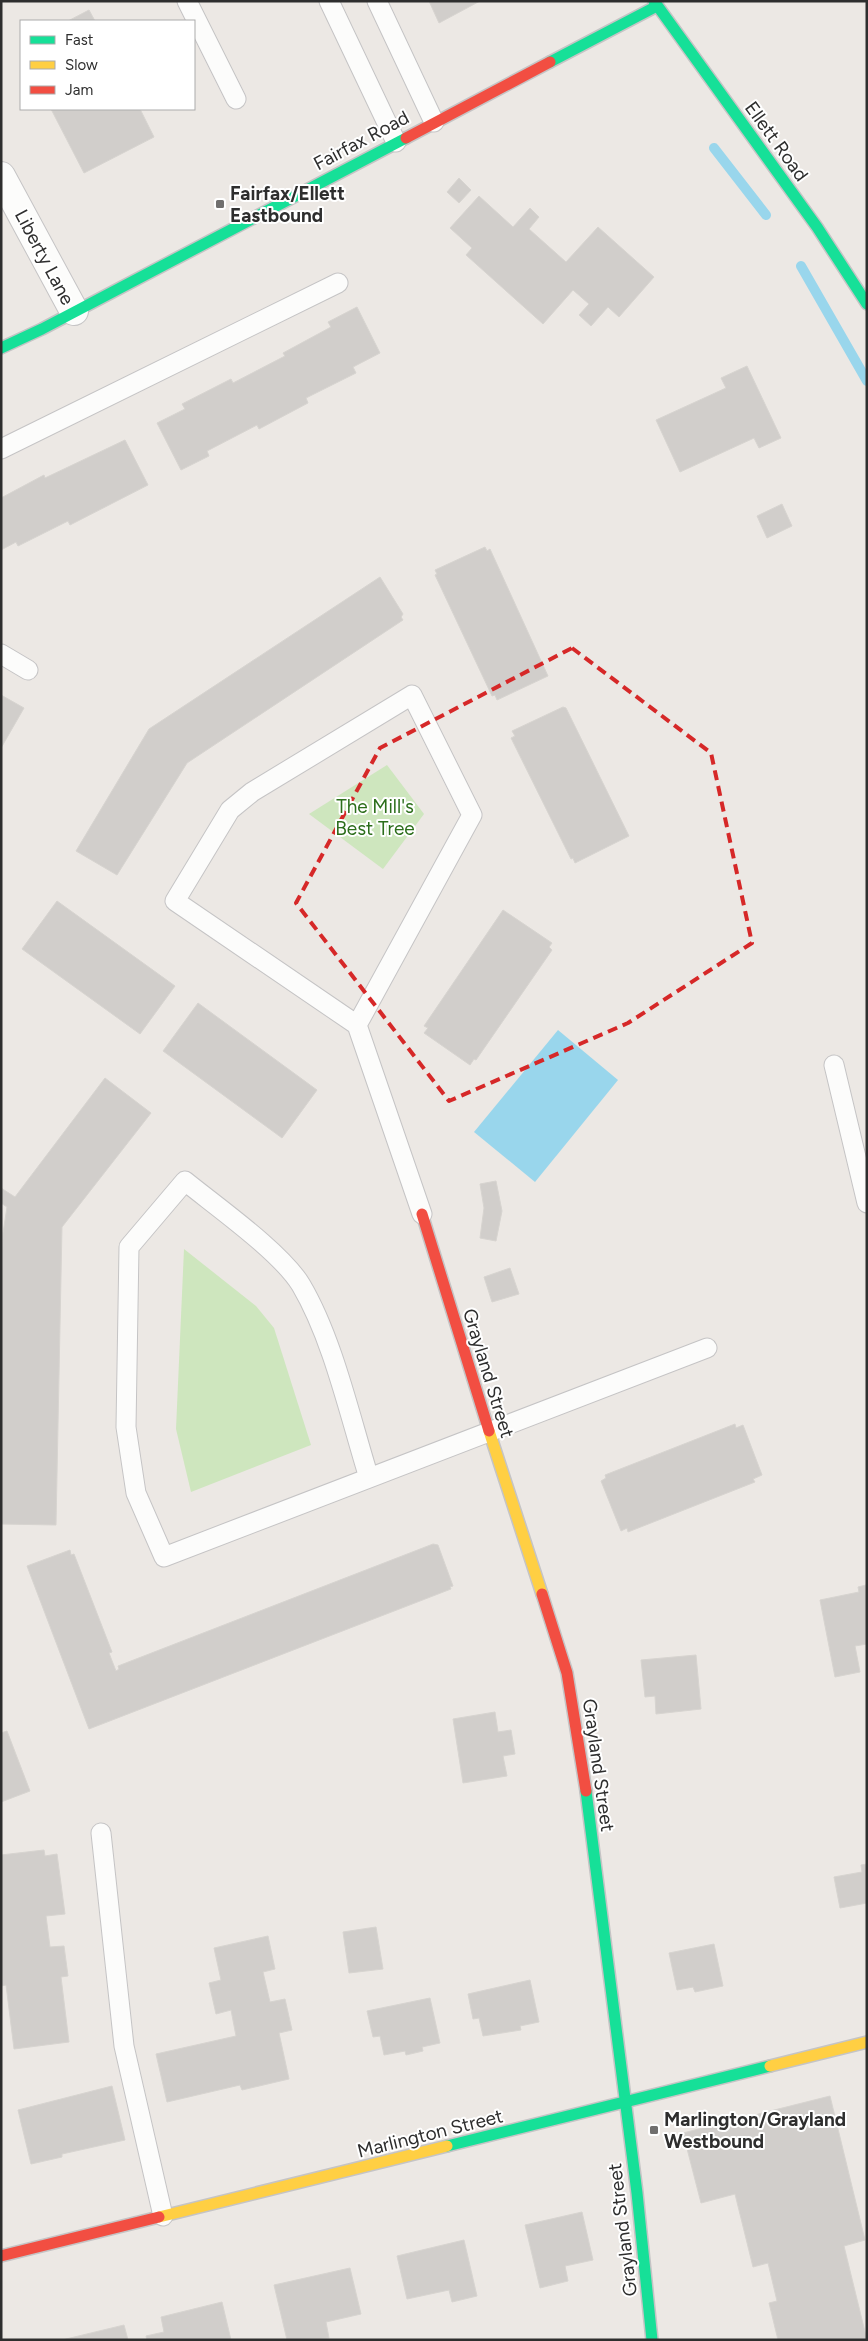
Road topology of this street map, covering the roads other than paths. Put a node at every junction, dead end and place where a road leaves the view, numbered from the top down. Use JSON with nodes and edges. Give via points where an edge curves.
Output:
{"nodes":[{"id":1,"x":187,"y":1,"type":"edge"},
{"id":2,"x":329,"y":1,"type":"edge"},
{"id":3,"x":377,"y":1,"type":"edge"},
{"id":4,"x":655,"y":4,"type":"edge"},
{"id":5,"x":236,"y":99,"type":"dead end"},
{"id":6,"x":434,"y":122,"type":"junction"},
{"id":7,"x":396,"y":142,"type":"junction"},
{"id":8,"x":1,"y":176,"type":"edge"},
{"id":9,"x":338,"y":283,"type":"dead end"},
{"id":10,"x":867,"y":304,"type":"edge"},
{"id":11,"x":74,"y":311,"type":"junction"},
{"id":12,"x":1,"y":348,"type":"edge"},
{"id":13,"x":1,"y":449,"type":"edge"},
{"id":14,"x":1,"y":654,"type":"edge"},
{"id":15,"x":28,"y":670,"type":"dead end"},
{"id":16,"x":357,"y":1025,"type":"junction"},
{"id":17,"x":834,"y":1065,"type":"dead end"},
{"id":18,"x":867,"y":1203,"type":"edge"},
{"id":19,"x":422,"y":1214,"type":"joint"},
{"id":20,"x":707,"y":1348,"type":"dead end"},
{"id":21,"x":489,"y":1432,"type":"junction"},
{"id":22,"x":369,"y":1478,"type":"junction"},
{"id":23,"x":101,"y":1833,"type":"dead end"},
{"id":24,"x":867,"y":2042,"type":"edge"},
{"id":25,"x":624,"y":2103,"type":"junction"},
{"id":26,"x":163,"y":2216,"type":"junction"},
{"id":27,"x":1,"y":2256,"type":"edge"},
{"id":28,"x":652,"y":2340,"type":"edge"}],
"edges":[{"from":1,"to":5,"type":"lane"},
{"from":2,"to":7,"type":"lane"},
{"from":3,"to":6,"type":"lane"},
{"from":4,"to":6,"type":"street","name":"Fairfax Road"},
{"from":4,"to":10,"type":"street","name":"Ellett Road","via":[[817,227]]},
{"from":6,"to":7,"type":"street","name":"Fairfax Road"},
{"from":7,"to":11,"type":"street","name":"Fairfax Road"},
{"from":8,"to":11,"type":"street","name":"Liberty Lane"},
{"from":9,"to":13,"type":"lane"},
{"from":11,"to":12,"type":"street","name":"Fairfax Road"},
{"from":14,"to":15,"type":"lane"},
{"from":16,"to":16,"type":"lane","via":[[472,815],[412,695],[252,792],[230,810],[175,901]]},
{"from":16,"to":19,"type":"lane"},
{"from":17,"to":18,"type":"lane"},
{"from":19,"to":21,"type":"street","name":"Grayland Street"},
{"from":20,"to":21,"type":"lane"},
{"from":21,"to":22,"type":"lane"},
{"from":21,"to":25,"type":"street","name":"Grayland Street","via":[[567,1673],[577,1718]]},
{"from":22,"to":22,"type":"lane","via":[[164,1557],[136,1493],[126,1427],[129,1247],[185,1181],[275,1255],[300,1284],[326,1341]]},
{"from":23,"to":26,"type":"lane","via":[[124,2046]]},
{"from":24,"to":25,"type":"street","name":"Marlington Street"},
{"from":25,"to":26,"type":"street","name":"Marlington Street"},
{"from":25,"to":28,"type":"street","name":"Grayland Street","via":[[644,2248]]},
{"from":26,"to":27,"type":"street","name":"Marlington Street"}]}
